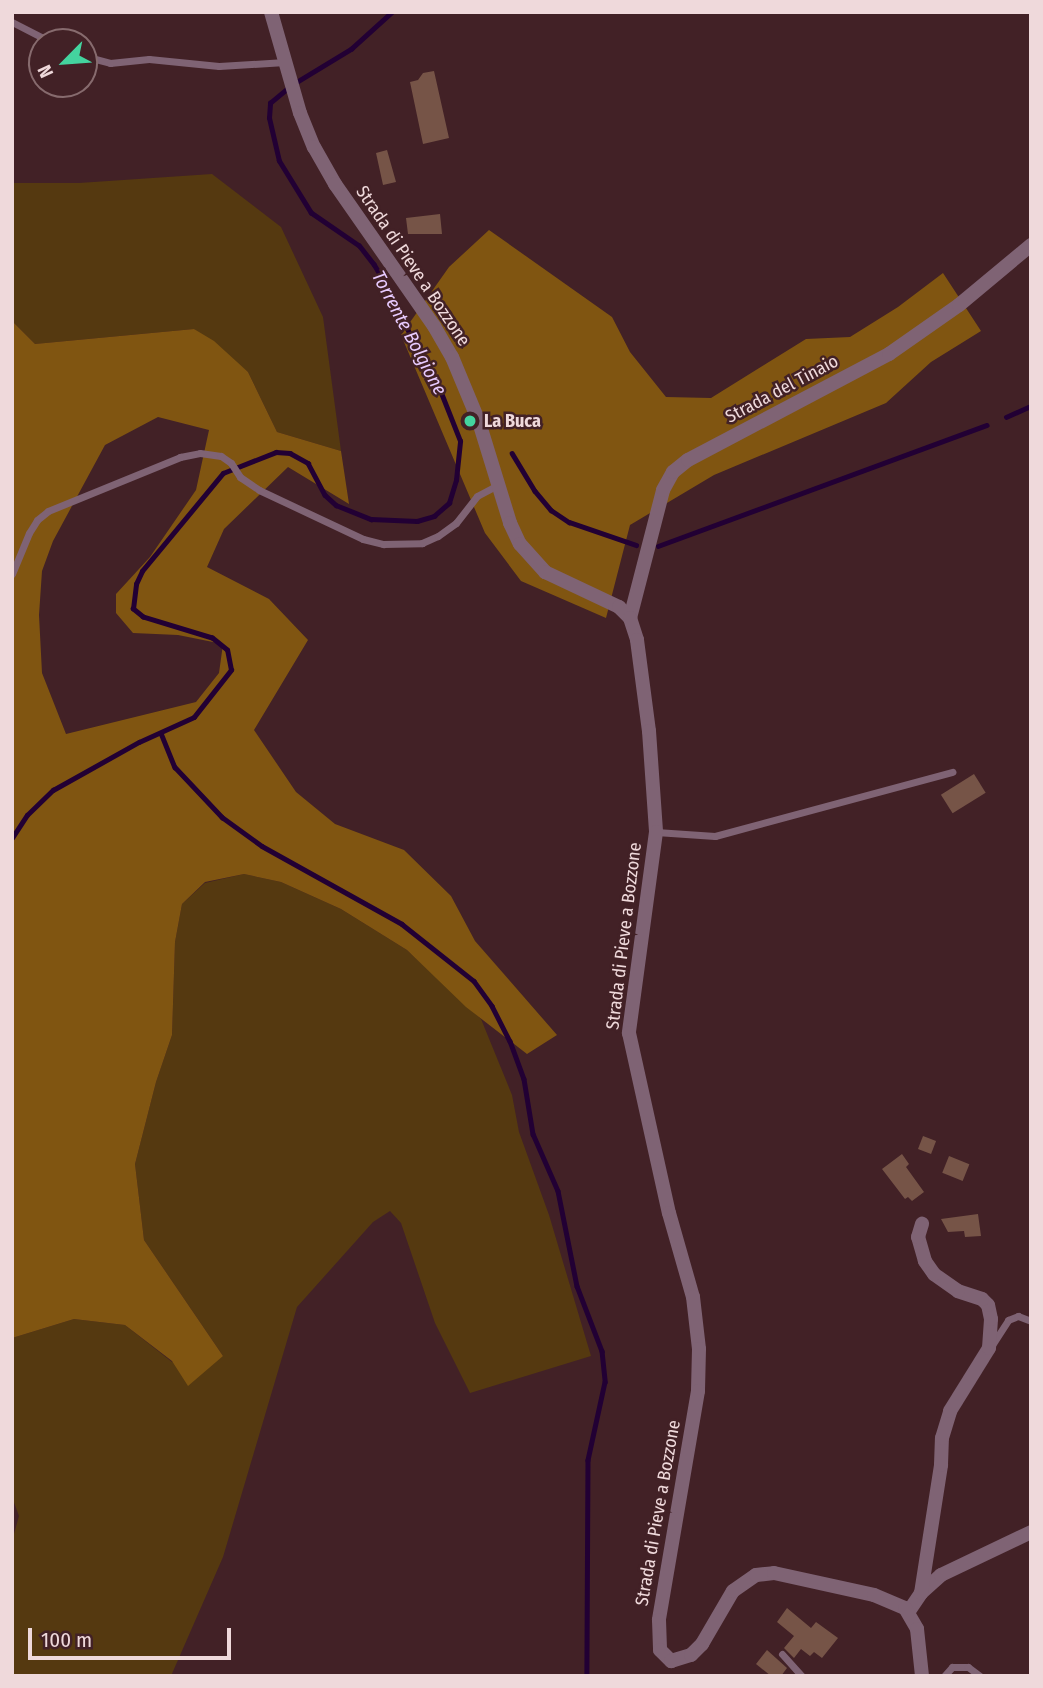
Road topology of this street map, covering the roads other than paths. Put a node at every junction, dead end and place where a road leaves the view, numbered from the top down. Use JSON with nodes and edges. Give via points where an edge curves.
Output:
{"nodes":[{"id":1,"x":271,"y":12,"type":"edge"},
{"id":2,"x":12,"y":22,"type":"edge"},
{"id":3,"x":28,"y":30,"type":"edge"},
{"id":4,"x":98,"y":60,"type":"edge"},
{"id":5,"x":285,"y":62,"type":"junction"},
{"id":6,"x":1031,"y":245,"type":"edge"},
{"id":7,"x":498,"y":485,"type":"junction"},
{"id":8,"x":12,"y":574,"type":"edge"},
{"id":9,"x":630,"y":618,"type":"junction"},
{"id":10,"x":953,"y":772,"type":"dead end"},
{"id":11,"x":656,"y":832,"type":"junction"},
{"id":12,"x":922,"y":1224,"type":"dead end"},
{"id":13,"x":1031,"y":1321,"type":"edge"},
{"id":14,"x":989,"y":1348,"type":"junction"},
{"id":15,"x":1031,"y":1532,"type":"edge"},
{"id":16,"x":921,"y":1593,"type":"junction"},
{"id":17,"x":909,"y":1611,"type":"junction"},
{"id":18,"x":782,"y":1654,"type":"dead end"},
{"id":19,"x":802,"y":1676,"type":"edge"},
{"id":20,"x":922,"y":1676,"type":"edge"},
{"id":21,"x":944,"y":1676,"type":"edge"},
{"id":22,"x":981,"y":1676,"type":"edge"}],
"edges":[{"from":1,"to":5,"type":"street","name":"Strada di Pieve a Bozzone"},
{"from":2,"to":3,"type":"lane"},
{"from":4,"to":5,"type":"lane","via":[[219,66]]},
{"from":5,"to":7,"type":"street","name":"Strada di Pieve a Bozzone","via":[[308,134],[335,184],[452,357]]},
{"from":6,"to":9,"type":"street","name":"Strada del Tinaio","via":[[889,354],[673,472],[663,490]]},
{"from":7,"to":8,"type":"lane","via":[[477,496],[456,523],[438,536],[404,546],[363,539],[249,485],[221,456],[200,453],[62,504],[37,520]]},
{"from":7,"to":9,"type":"street","name":"Strada di Pieve a Bozzone","via":[[517,538],[534,562],[554,577],[615,603]]},
{"from":9,"to":11,"type":"street","name":"Strada di Pieve a Bozzone","via":[[649,731]]},
{"from":10,"to":11,"type":"lane","via":[[715,836]]},
{"from":11,"to":17,"type":"street","name":"Strada di Pieve a Bozzone","via":[[629,1027],[693,1297],[699,1349],[698,1391],[659,1620],[659,1648],[671,1661],[694,1653],[733,1591],[762,1573],[874,1595]]},
{"from":12,"to":14,"type":"street","via":[[918,1237],[934,1274],[943,1284],[988,1305]]},
{"from":13,"to":14,"type":"lane","via":[[1018,1316],[1008,1320]]},
{"from":14,"to":16,"type":"street","via":[[950,1411],[942,1438]]},
{"from":15,"to":16,"type":"street","via":[[941,1575]]},
{"from":16,"to":17,"type":"street"},
{"from":17,"to":20,"type":"street","via":[[917,1629]]},
{"from":18,"to":19,"type":"lane"},
{"from":21,"to":22,"type":"lane","via":[[952,1667],[968,1667]]}]}
